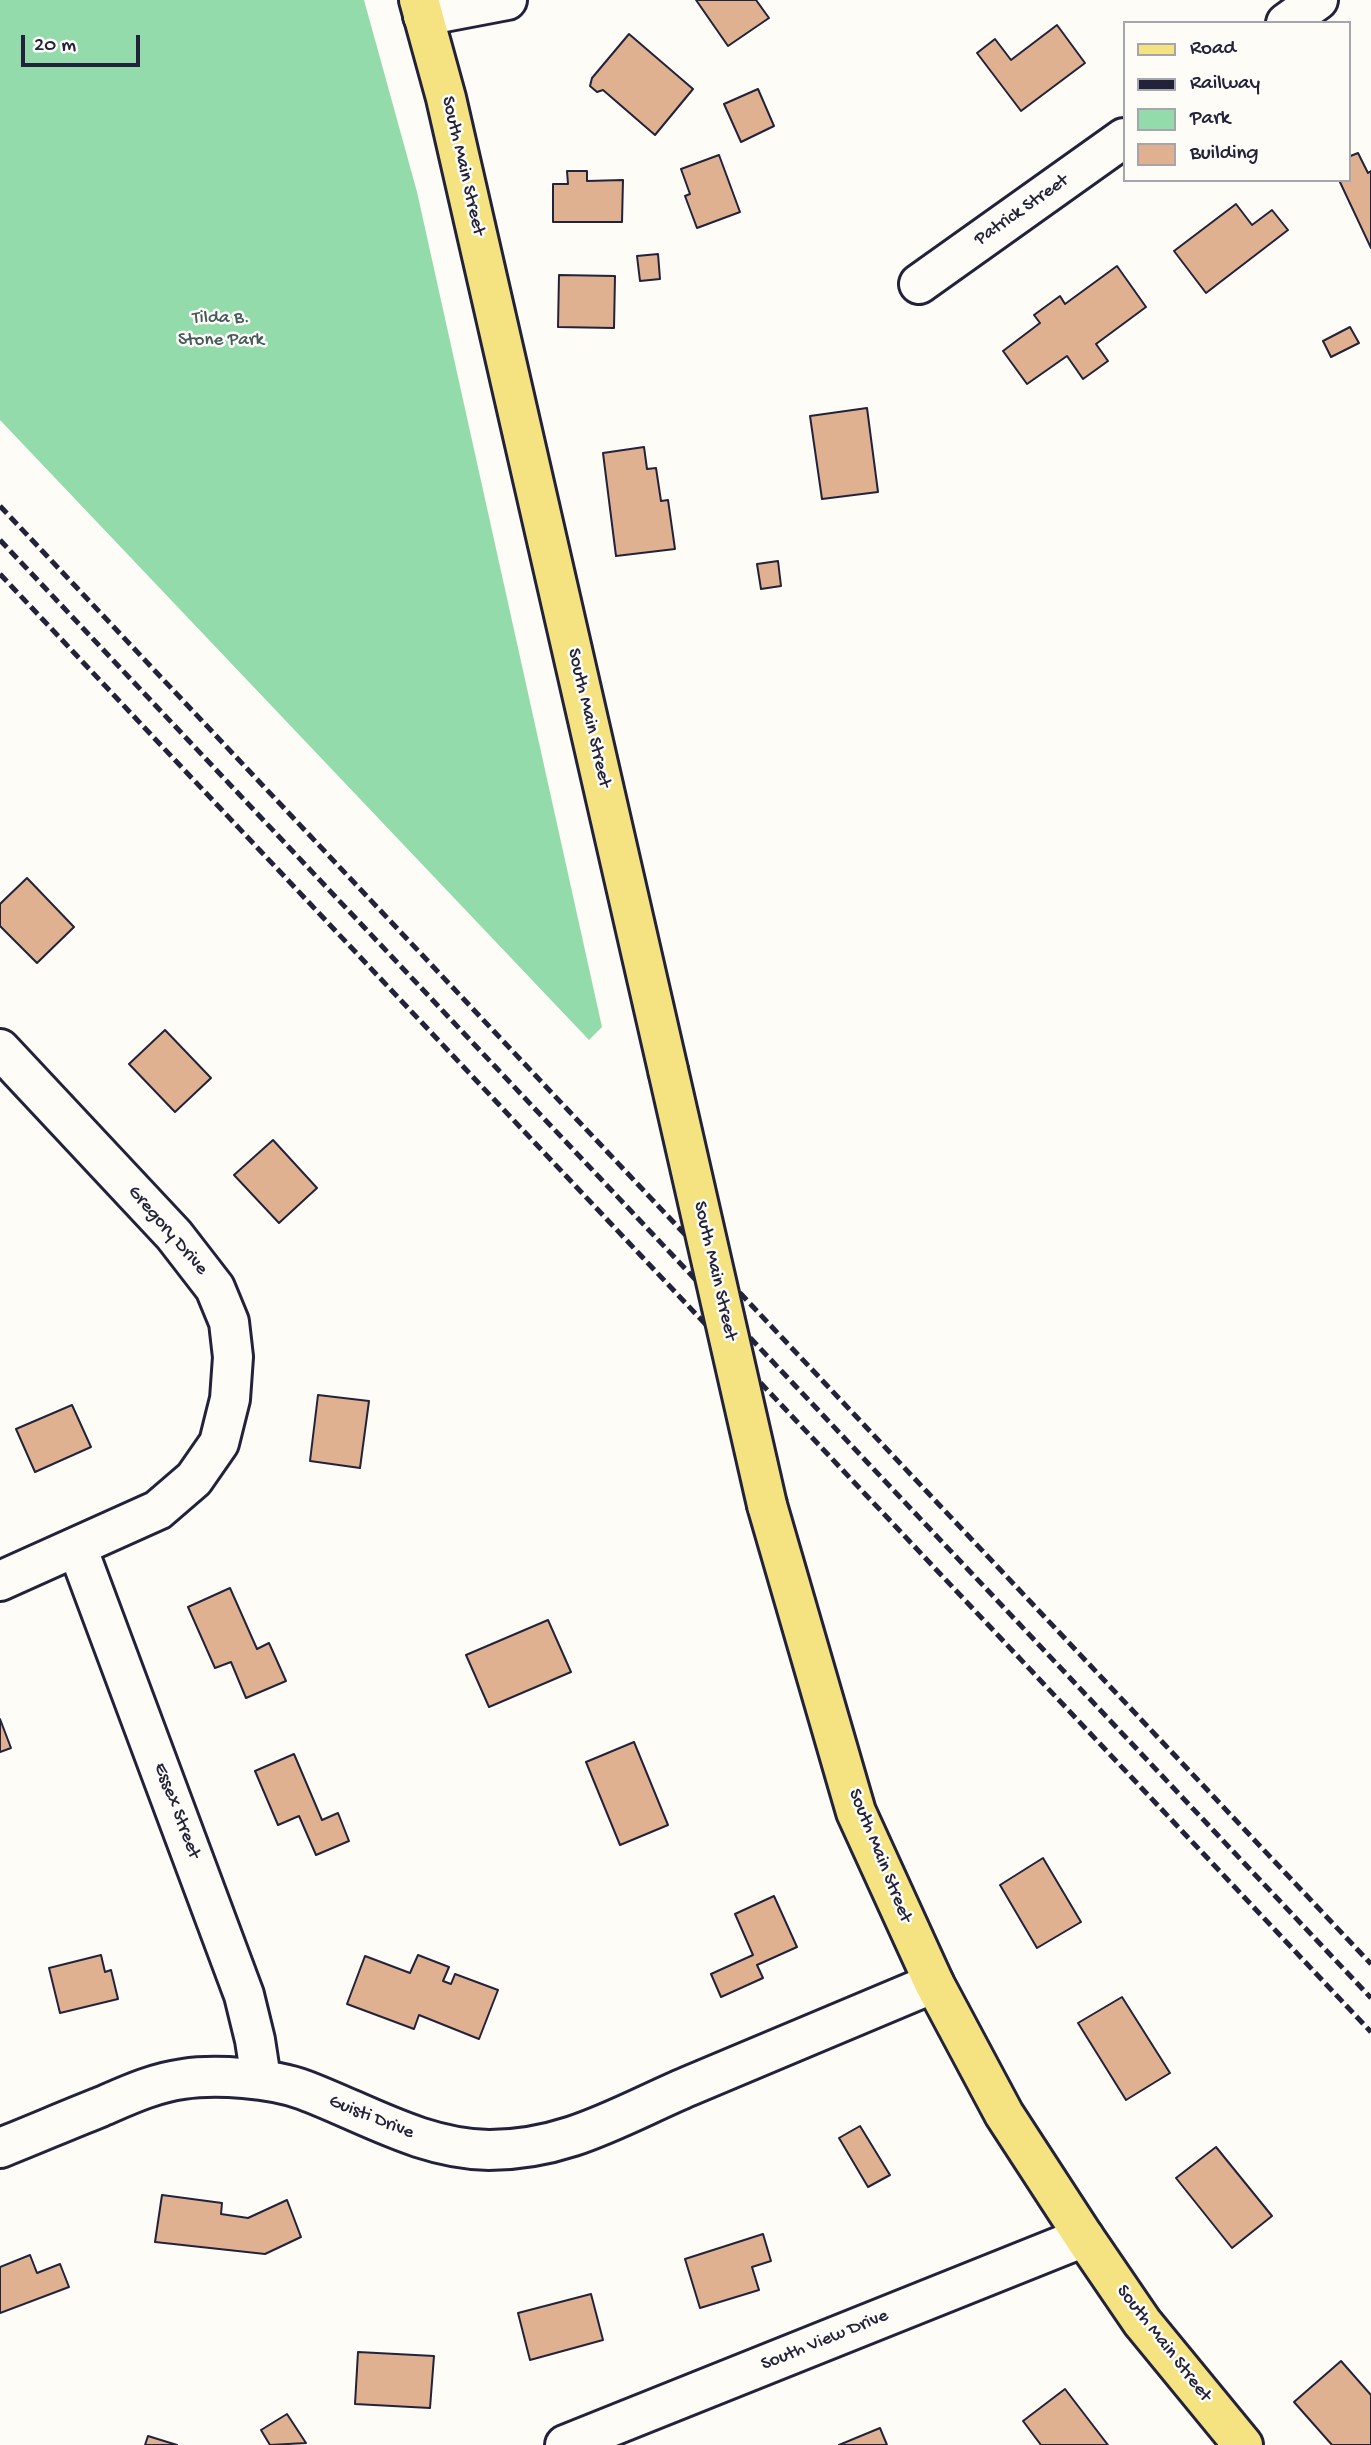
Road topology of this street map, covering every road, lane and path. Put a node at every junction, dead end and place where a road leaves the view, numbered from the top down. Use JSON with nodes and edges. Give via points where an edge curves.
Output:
{"nodes":[{"id":1,"x":507,"y":0,"type":"edge"},
{"id":2,"x":1318,"y":0,"type":"edge"},
{"id":3,"x":421,"y":8,"type":"edge"},
{"id":4,"x":1289,"y":21,"type":"edge"},
{"id":5,"x":1122,"y":139,"type":"edge"},
{"id":6,"x":919,"y":284,"type":"dead end"},
{"id":7,"x":0,"y":1049,"type":"edge"},
{"id":8,"x":77,"y":1547,"type":"junction"},
{"id":9,"x":0,"y":1581,"type":"edge"},
{"id":10,"x":934,"y":1983,"type":"junction"},
{"id":11,"x":261,"y":2079,"type":"junction"},
{"id":12,"x":0,"y":2148,"type":"edge"},
{"id":13,"x":1084,"y":2237,"type":"junction"},
{"id":14,"x":565,"y":2445,"type":"edge"},
{"id":15,"x":1243,"y":2445,"type":"edge"}],
"edges":[{"from":1,"to":3,"type":"street"},
{"from":2,"to":4,"type":"street"},
{"from":3,"to":10,"type":"main road","name":"South Main Street","bridge":true,"via":[[449,111],[766,1505],[856,1812]]},
{"from":5,"to":6,"type":"street","name":"Patrick Street"},
{"from":7,"to":8,"type":"street","name":"Gregory Drive","via":[[174,1235],[215,1288],[229,1322],[233,1357],[230,1399],[219,1443],[194,1479],[158,1510]]},
{"from":8,"to":9,"type":"street","name":"Gregory Drive"},
{"from":8,"to":11,"type":"street","name":"Essex Street","via":[[244,1995]]},
{"from":10,"to":11,"type":"street","name":"Guisti Drive","via":[[590,2132],[537,2146],[488,2150],[433,2142],[301,2089]]},
{"from":10,"to":13,"type":"main road","name":"South Main Street","via":[[1004,2114]]},
{"from":11,"to":12,"type":"street","name":"Guisti Drive","via":[[184,2079],[144,2089]]},
{"from":13,"to":14,"type":"street","name":"South View Drive"},
{"from":13,"to":15,"type":"main road","name":"South Main Street","via":[[1142,2322]]}]}
